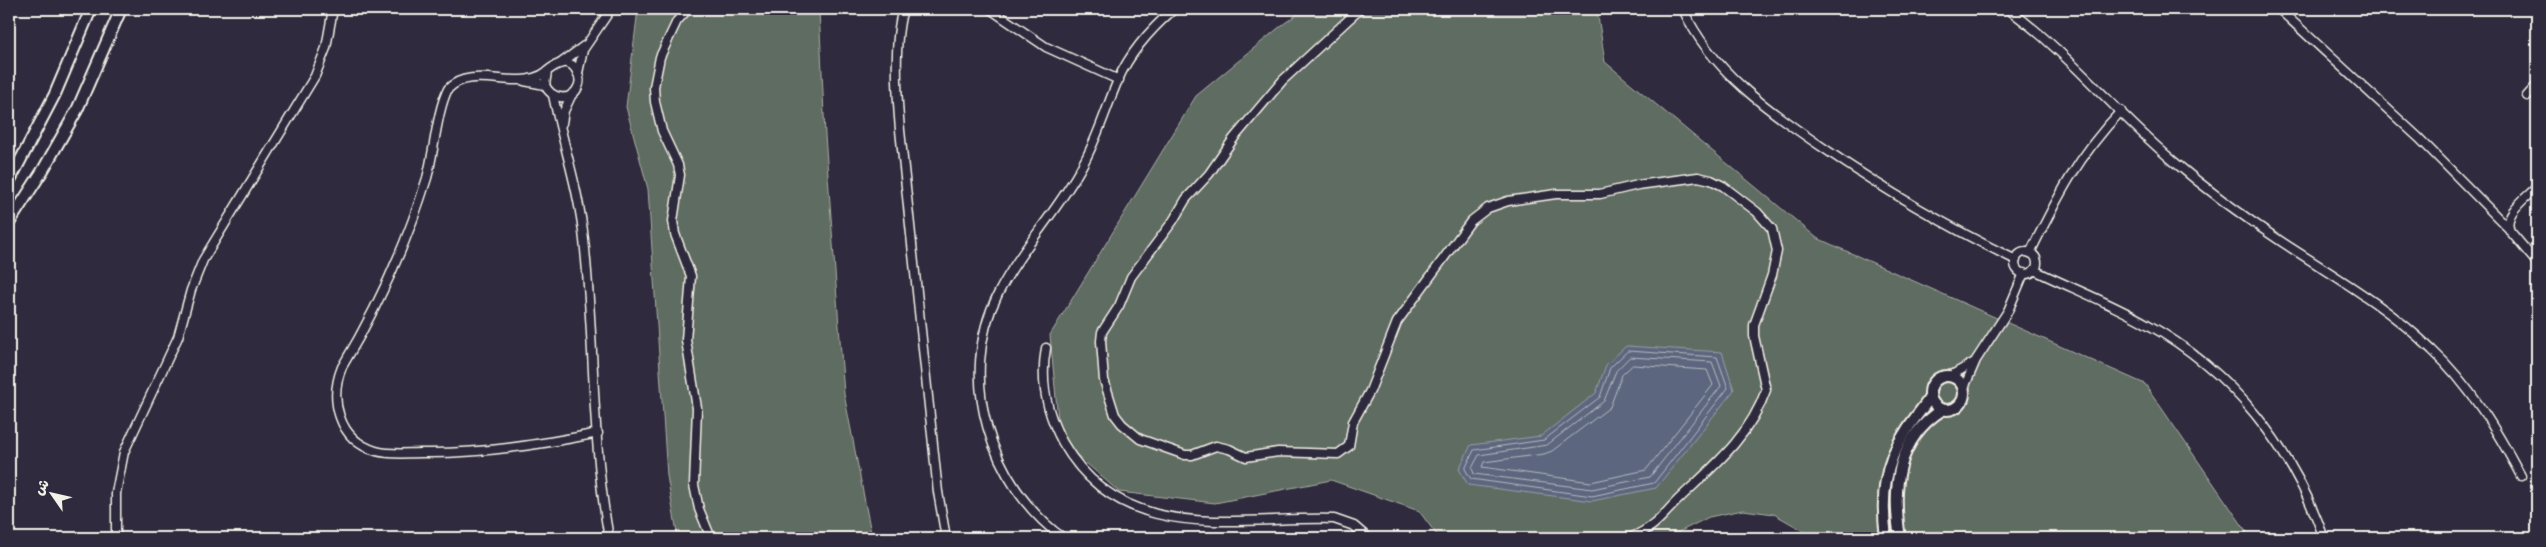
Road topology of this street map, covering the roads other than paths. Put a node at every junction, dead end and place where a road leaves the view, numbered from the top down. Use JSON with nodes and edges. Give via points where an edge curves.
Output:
{"nodes":[{"id":1,"x":91,"y":9,"type":"edge"},
{"id":2,"x":333,"y":9,"type":"edge"},
{"id":3,"x":612,"y":9,"type":"edge"},
{"id":4,"x":688,"y":9,"type":"edge"},
{"id":5,"x":899,"y":9,"type":"edge"},
{"id":6,"x":904,"y":9,"type":"edge"},
{"id":7,"x":990,"y":9,"type":"edge"},
{"id":8,"x":1174,"y":9,"type":"edge"},
{"id":9,"x":1360,"y":9,"type":"edge"},
{"id":10,"x":1683,"y":9,"type":"edge"},
{"id":11,"x":2008,"y":9,"type":"edge"},
{"id":12,"x":2279,"y":9,"type":"edge"},
{"id":13,"x":119,"y":11,"type":"edge"},
{"id":14,"x":1003,"y":12,"type":"edge"},
{"id":15,"x":901,"y":18,"type":"junction"},
{"id":16,"x":586,"y":46,"type":"junction"},
{"id":17,"x":561,"y":63,"type":"junction"},
{"id":18,"x":546,"y":72,"type":"junction"},
{"id":19,"x":578,"y":74,"type":"junction"},
{"id":20,"x":522,"y":80,"type":"junction"},
{"id":21,"x":1118,"y":80,"type":"junction"},
{"id":22,"x":545,"y":85,"type":"junction"},
{"id":23,"x":2537,"y":85,"type":"edge"},
{"id":24,"x":572,"y":94,"type":"junction"},
{"id":25,"x":553,"y":95,"type":"junction"},
{"id":26,"x":2527,"y":96,"type":"dead end"},
{"id":27,"x":2121,"y":111,"type":"junction"},
{"id":28,"x":561,"y":127,"type":"junction"},
{"id":29,"x":9,"y":182,"type":"edge"},
{"id":30,"x":2537,"y":187,"type":"edge"},
{"id":31,"x":9,"y":222,"type":"edge"},
{"id":32,"x":2508,"y":228,"type":"junction"},
{"id":33,"x":2030,"y":253,"type":"junction"},
{"id":34,"x":2016,"y":260,"type":"junction"},
{"id":35,"x":2537,"y":263,"type":"edge"},
{"id":36,"x":2034,"y":270,"type":"junction"},
{"id":37,"x":2024,"y":273,"type":"junction"},
{"id":38,"x":1046,"y":348,"type":"dead end"},
{"id":39,"x":1976,"y":360,"type":"junction"},
{"id":40,"x":1950,"y":376,"type":"junction"},
{"id":41,"x":1964,"y":388,"type":"junction"},
{"id":42,"x":1930,"y":396,"type":"junction"},
{"id":43,"x":1942,"y":410,"type":"junction"},
{"id":44,"x":598,"y":433,"type":"junction"},
{"id":45,"x":2521,"y":476,"type":"dead end"},
{"id":46,"x":116,"y":538,"type":"edge"},
{"id":47,"x":609,"y":538,"type":"edge"},
{"id":48,"x":711,"y":538,"type":"edge"},
{"id":49,"x":946,"y":538,"type":"edge"},
{"id":50,"x":1063,"y":538,"type":"edge"},
{"id":51,"x":1368,"y":538,"type":"edge"},
{"id":52,"x":1630,"y":538,"type":"edge"},
{"id":53,"x":1886,"y":538,"type":"edge"},
{"id":54,"x":1900,"y":538,"type":"edge"},
{"id":55,"x":2324,"y":538,"type":"edge"}],
"edges":[{"from":1,"to":29,"type":"street","via":[[51,102]]},
{"from":2,"to":46,"type":"street","via":[[326,48],[315,76],[218,231],[196,275],[178,337],[122,459],[116,493]]},
{"from":3,"to":16,"type":"street"},
{"from":4,"to":48,"type":"street","via":[[678,21],[660,57],[654,87],[662,131],[680,175],[673,220],[691,276],[686,325],[697,408],[694,485]]},
{"from":5,"to":15,"type":"street"},
{"from":6,"to":15,"type":"street"},
{"from":7,"to":14,"type":"street"},
{"from":8,"to":21,"type":"street","via":[[1142,41]]},
{"from":9,"to":52,"type":"street","via":[[1273,90],[1210,174],[1186,199],[1127,284],[1119,306],[1106,324],[1101,341],[1104,380],[1115,414],[1140,439],[1185,455],[1192,456],[1216,446],[1246,457],[1278,452],[1338,454],[1349,446],[1353,422],[1370,391],[1397,322],[1470,221],[1488,208],[1508,201],[1556,194],[1600,194],[1685,178],[1711,180],[1757,212],[1772,229],[1775,240],[1775,264],[1754,325],[1766,390],[1736,445],[1675,502],[1657,524]]},
{"from":10,"to":34,"type":"street","via":[[1720,65],[1765,107],[1886,189],[1970,238]]},
{"from":11,"to":27,"type":"street","via":[[2074,63]]},
{"from":12,"to":32,"type":"street","via":[[2419,138]]},
{"from":13,"to":31,"type":"street","via":[[77,110]]},
{"from":14,"to":21,"type":"street","via":[[1046,47]]},
{"from":15,"to":49,"type":"street","via":[[897,71],[899,120],[938,492]]},
{"from":16,"to":17,"type":"street"},
{"from":16,"to":19,"type":"street"},
{"from":17,"to":18,"type":"street"},
{"from":17,"to":19,"type":"street","via":[[571,65]]},
{"from":18,"to":20,"type":"street"},
{"from":18,"to":22,"type":"street"},
{"from":19,"to":24,"type":"street","via":[[579,83]]},
{"from":20,"to":22,"type":"street"},
{"from":20,"to":44,"type":"street","via":[[467,78],[448,89],[428,176],[411,226],[385,290],[338,378],[335,390],[337,408],[343,425],[356,440],[384,452],[475,452]]},
{"from":21,"to":50,"type":"street","via":[[1102,125],[1074,182],[998,294],[983,342],[982,401],[998,457],[1023,500]]},
{"from":22,"to":25,"type":"street"},
{"from":23,"to":26,"type":"street"},
{"from":24,"to":25,"type":"street","via":[[564,98]]},
{"from":24,"to":28,"type":"street"},
{"from":25,"to":28,"type":"street"},
{"from":27,"to":33,"type":"street","via":[[2074,168]]},
{"from":27,"to":45,"type":"street","via":[[2173,161],[2225,202],[2358,290],[2433,350],[2488,417]]},
{"from":28,"to":44,"type":"street","via":[[583,225]]},
{"from":30,"to":32,"type":"street","via":[[2510,214]]},
{"from":32,"to":35,"type":"street"},
{"from":33,"to":34,"type":"street","via":[[2021,253]]},
{"from":33,"to":36,"type":"street","via":[[2037,261]]},
{"from":34,"to":37,"type":"street","via":[[2018,270]]},
{"from":36,"to":37,"type":"street"},
{"from":36,"to":55,"type":"street","via":[[2146,323],[2190,352],[2228,383],[2275,439],[2308,500]]},
{"from":37,"to":39,"type":"street","via":[[2008,311]]},
{"from":38,"to":51,"type":"street","via":[[1043,382],[1055,427],[1075,462],[1111,496],[1150,514],[1191,522],[1334,519],[1354,526]]},
{"from":39,"to":40,"type":"street"},
{"from":39,"to":41,"type":"street"},
{"from":40,"to":41,"type":"street"},
{"from":40,"to":42,"type":"street","via":[[1936,380],[1931,385]]},
{"from":41,"to":43,"type":"street","via":[[1959,406]]},
{"from":42,"to":43,"type":"street","via":[[1935,406]]},
{"from":42,"to":53,"type":"street","via":[[1900,440],[1890,462],[1882,499]]},
{"from":43,"to":54,"type":"street","via":[[1920,427],[1902,460],[1895,491]]},
{"from":44,"to":47,"type":"street"}]}
